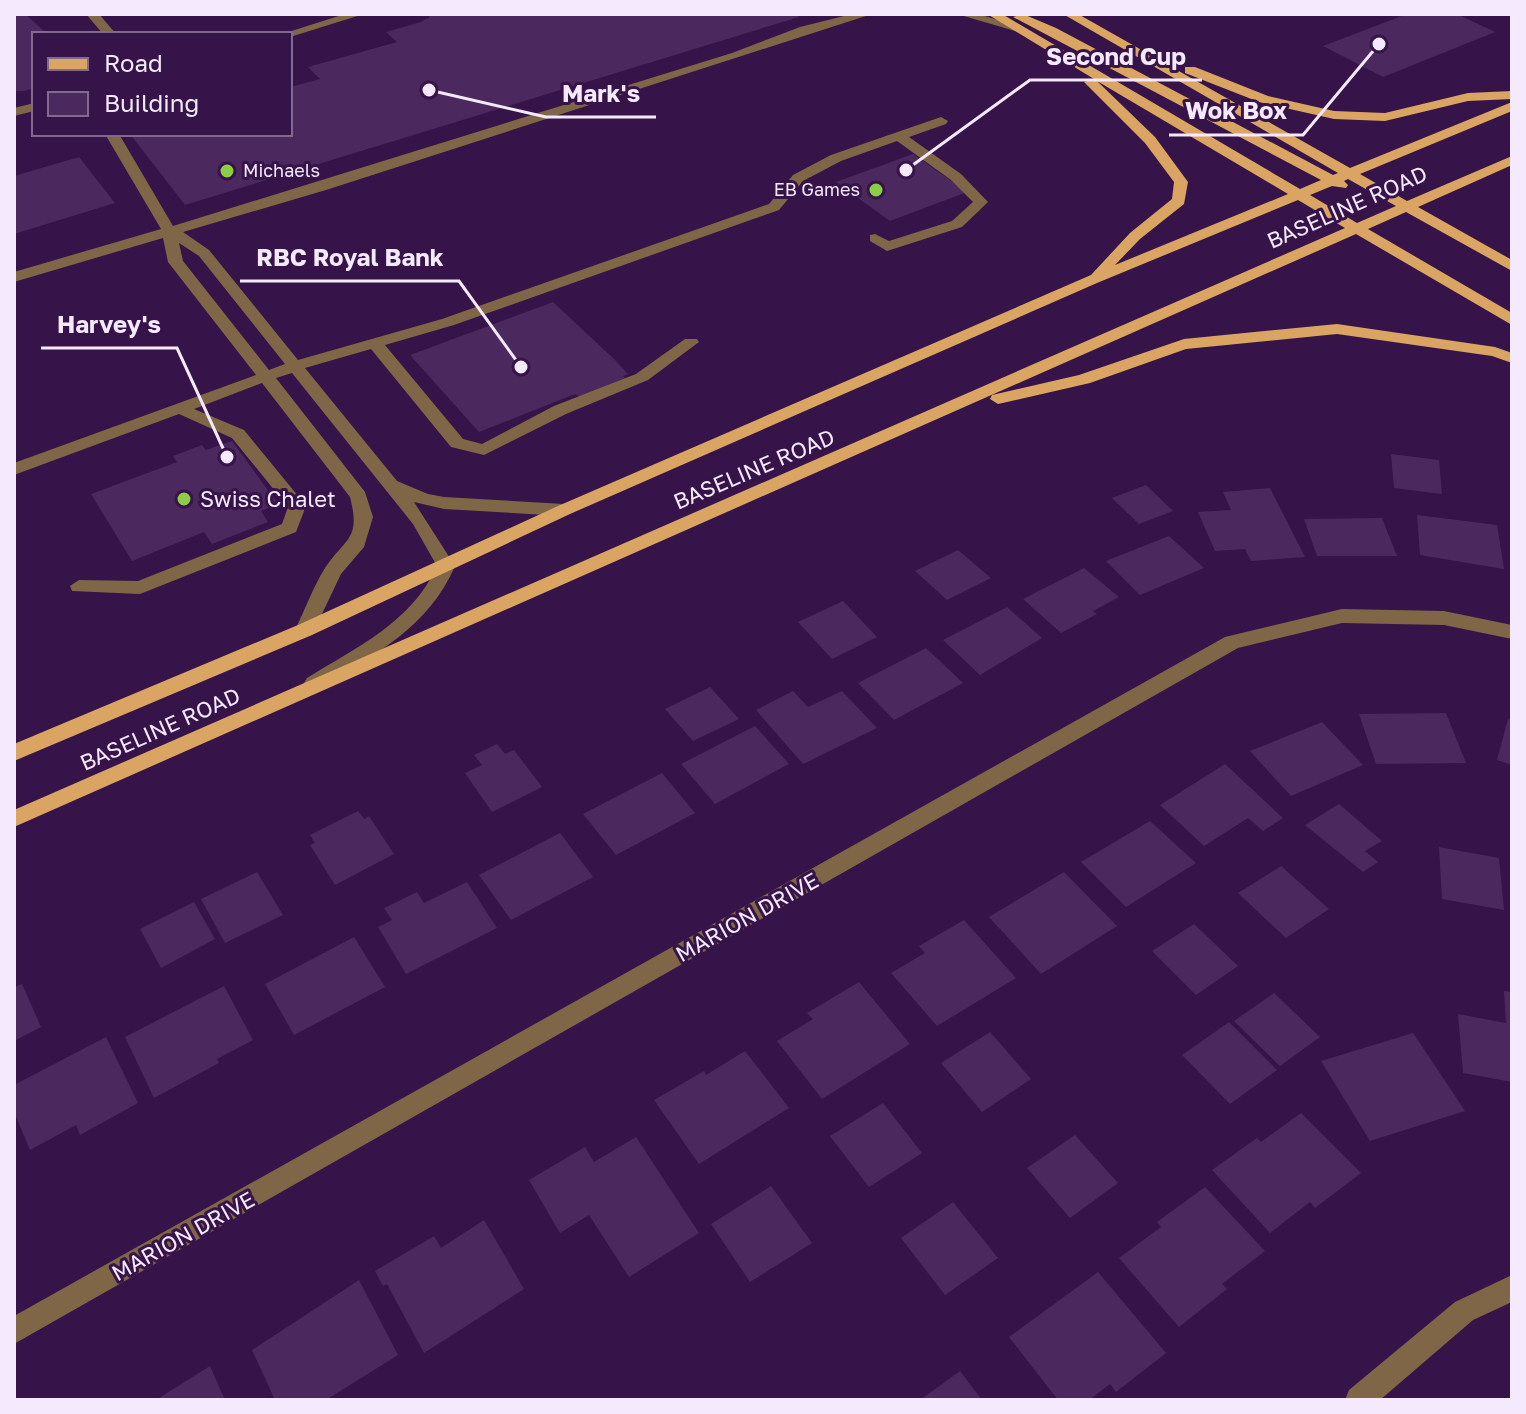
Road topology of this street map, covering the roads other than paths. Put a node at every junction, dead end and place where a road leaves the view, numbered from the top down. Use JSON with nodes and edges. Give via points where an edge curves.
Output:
{"nodes":[{"id":1,"x":92,"y":14,"type":"edge"},
{"id":2,"x":358,"y":14,"type":"edge"},
{"id":3,"x":866,"y":14,"type":"edge"},
{"id":4,"x":963,"y":14,"type":"edge"},
{"id":5,"x":993,"y":14,"type":"edge"},
{"id":6,"x":1069,"y":14,"type":"edge"},
{"id":7,"x":1013,"y":20,"type":"edge"},
{"id":8,"x":108,"y":32,"type":"edge"},
{"id":9,"x":292,"y":33,"type":"edge"},
{"id":10,"x":1120,"y":42,"type":"junction"},
{"id":11,"x":1065,"y":57,"type":"junction"},
{"id":12,"x":1512,"y":95,"type":"edge"},
{"id":13,"x":1512,"y":106,"type":"edge"},
{"id":14,"x":941,"y":121,"type":"dead end"},
{"id":15,"x":113,"y":136,"type":"edge"},
{"id":16,"x":899,"y":136,"type":"junction"},
{"id":17,"x":1512,"y":160,"type":"edge"},
{"id":18,"x":1350,"y":175,"type":"junction"},
{"id":19,"x":1333,"y":182,"type":"junction"},
{"id":20,"x":1299,"y":196,"type":"junction"},
{"id":21,"x":1406,"y":206,"type":"junction"},
{"id":22,"x":168,"y":229,"type":"junction"},
{"id":23,"x":1357,"y":229,"type":"junction"},
{"id":24,"x":875,"y":238,"type":"dead end"},
{"id":25,"x":1512,"y":266,"type":"edge"},
{"id":26,"x":14,"y":277,"type":"edge"},
{"id":27,"x":1092,"y":280,"type":"junction"},
{"id":28,"x":1512,"y":320,"type":"edge"},
{"id":29,"x":691,"y":342,"type":"dead end"},
{"id":30,"x":375,"y":343,"type":"junction"},
{"id":31,"x":1512,"y":358,"type":"edge"},
{"id":32,"x":297,"y":365,"type":"junction"},
{"id":33,"x":266,"y":376,"type":"junction"},
{"id":34,"x":179,"y":408,"type":"junction"},
{"id":35,"x":948,"y":411,"type":"junction"},
{"id":36,"x":14,"y":469,"type":"edge"},
{"id":37,"x":386,"y":479,"type":"junction"},
{"id":38,"x":564,"y":510,"type":"junction"},
{"id":39,"x":446,"y":566,"type":"junction"},
{"id":40,"x":79,"y":586,"type":"dead end"},
{"id":41,"x":305,"y":630,"type":"junction"},
{"id":42,"x":1512,"y":632,"type":"edge"},
{"id":43,"x":294,"y":697,"type":"junction"},
{"id":44,"x":14,"y":753,"type":"edge"},
{"id":45,"x":14,"y":819,"type":"edge"},
{"id":46,"x":1512,"y":1288,"type":"edge"},
{"id":47,"x":14,"y":1331,"type":"edge"},
{"id":48,"x":1359,"y":1400,"type":"edge"}],
"edges":[{"from":1,"to":8,"type":"street"},
{"from":2,"to":9,"type":"street"},
{"from":3,"to":22,"type":"street","via":[[321,187]]},
{"from":4,"to":7,"type":"street"},
{"from":5,"to":7,"type":"main road"},
{"from":6,"to":10,"type":"main road"},
{"from":7,"to":11,"type":"main road"},
{"from":7,"to":19,"type":"main road","via":[[1052,31]]},
{"from":10,"to":12,"type":"main road","via":[[1264,99],[1334,115],[1385,117],[1468,97]]},
{"from":10,"to":18,"type":"main road"},
{"from":11,"to":20,"type":"main road"},
{"from":11,"to":27,"type":"main road","via":[[1150,140],[1181,182],[1179,201]]},
{"from":13,"to":18,"type":"main road","name":"BASELINE ROAD"},
{"from":14,"to":16,"type":"street"},
{"from":15,"to":22,"type":"street"},
{"from":16,"to":24,"type":"street","via":[[981,202],[957,224],[887,247]]},
{"from":16,"to":30,"type":"street","via":[[798,178],[774,207]]},
{"from":17,"to":21,"type":"main road","name":"BASELINE ROAD"},
{"from":18,"to":19,"type":"main road","name":"BASELINE ROAD"},
{"from":18,"to":21,"type":"main road"},
{"from":19,"to":20,"type":"main road","name":"BASELINE ROAD"},
{"from":19,"to":21,"type":"main road"},
{"from":20,"to":23,"type":"main road"},
{"from":20,"to":27,"type":"main road","name":"BASELINE ROAD"},
{"from":21,"to":23,"type":"main road","name":"BASELINE ROAD"},
{"from":21,"to":25,"type":"main road"},
{"from":22,"to":26,"type":"street"},
{"from":22,"to":32,"type":"street","via":[[204,253]]},
{"from":22,"to":33,"type":"street","via":[[176,262]]},
{"from":23,"to":28,"type":"main road"},
{"from":23,"to":35,"type":"main road","name":"BASELINE ROAD"},
{"from":27,"to":38,"type":"main road","name":"BASELINE ROAD"},
{"from":29,"to":30,"type":"street","via":[[642,377],[560,410],[484,450],[457,443]]},
{"from":30,"to":32,"type":"street"},
{"from":31,"to":35,"type":"main road","via":[[1337,329],[1184,344],[1084,379]]},
{"from":32,"to":33,"type":"street"},
{"from":32,"to":37,"type":"street"},
{"from":33,"to":34,"type":"street"},
{"from":33,"to":41,"type":"street","via":[[359,496],[364,517],[355,547],[333,571]]},
{"from":34,"to":36,"type":"street"},
{"from":34,"to":40,"type":"street","via":[[238,434],[297,506],[290,528],[140,588]]},
{"from":35,"to":43,"type":"main road","name":"BASELINE ROAD"},
{"from":37,"to":38,"type":"street","via":[[431,503]]},
{"from":37,"to":39,"type":"street","via":[[420,521]]},
{"from":38,"to":39,"type":"main road","name":"BASELINE ROAD"},
{"from":39,"to":41,"type":"main road","name":"BASELINE ROAD"},
{"from":39,"to":43,"type":"street","via":[[432,597],[409,620]]},
{"from":41,"to":44,"type":"main road","name":"BASELINE ROAD"},
{"from":42,"to":47,"type":"street","name":"MARION DRIVE","via":[[1444,618],[1342,616],[1232,642]]},
{"from":43,"to":45,"type":"main road","name":"BASELINE ROAD"},
{"from":46,"to":48,"type":"street","via":[[1464,1311]]}]}
